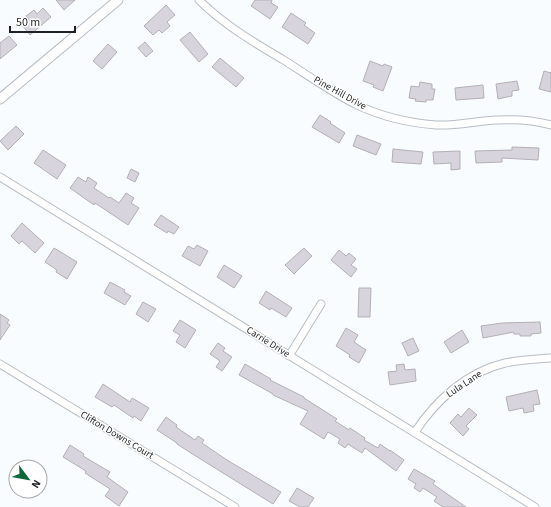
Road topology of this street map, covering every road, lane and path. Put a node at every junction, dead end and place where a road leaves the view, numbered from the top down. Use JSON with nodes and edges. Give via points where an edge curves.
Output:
{"nodes":[{"id":1,"x":118,"y":0,"type":"edge"},
{"id":2,"x":198,"y":0,"type":"edge"},
{"id":3,"x":0,"y":99,"type":"edge"},
{"id":4,"x":551,"y":125,"type":"edge"},
{"id":5,"x":0,"y":177,"type":"edge"},
{"id":6,"x":321,"y":304,"type":"dead end"},
{"id":7,"x":289,"y":356,"type":"junction"},
{"id":8,"x":551,"y":358,"type":"edge"},
{"id":9,"x":0,"y":364,"type":"edge"},
{"id":10,"x":415,"y":432,"type":"junction"},
{"id":11,"x":235,"y":507,"type":"edge"},
{"id":12,"x":535,"y":507,"type":"edge"}],
"edges":[{"from":1,"to":3,"type":"street"},
{"from":2,"to":4,"type":"street","name":"Pine Hill Drive","via":[[225,23],[338,95],[379,114],[418,124],[454,125],[520,120]]},
{"from":5,"to":7,"type":"street","name":"Carrie Drive"},
{"from":6,"to":7,"type":"street"},
{"from":7,"to":10,"type":"street","name":"Carrie Drive"},
{"from":8,"to":10,"type":"street","name":"Lula Lane","via":[[505,363],[464,381],[442,398]]},
{"from":9,"to":11,"type":"street","name":"Clifton Downs Court"},
{"from":10,"to":12,"type":"street","name":"Carrie Drive"}]}
